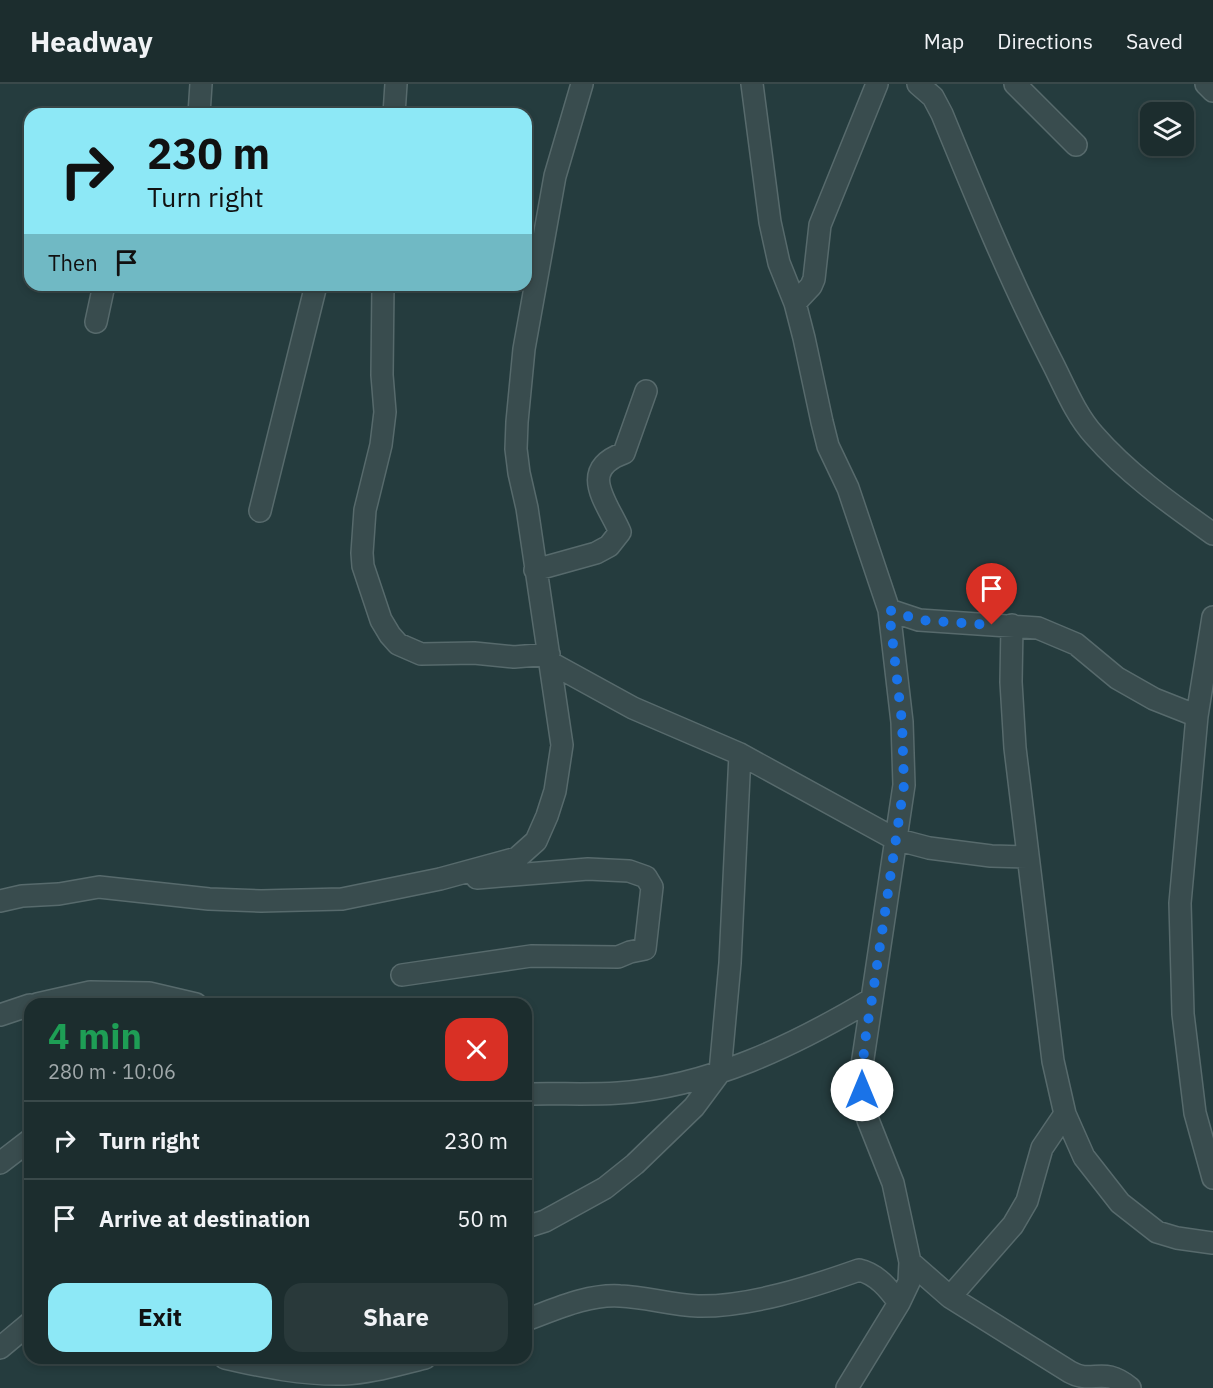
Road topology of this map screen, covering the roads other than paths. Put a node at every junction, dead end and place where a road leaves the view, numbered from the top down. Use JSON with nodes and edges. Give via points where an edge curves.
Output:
{"nodes":[{"id":1,"x":201,"y":84,"type":"edge"},
{"id":2,"x":396,"y":84,"type":"edge"},
{"id":3,"x":582,"y":84,"type":"edge"},
{"id":4,"x":752,"y":84,"type":"edge"},
{"id":5,"x":877,"y":84,"type":"edge"},
{"id":6,"x":1014,"y":84,"type":"edge"},
{"id":7,"x":1206,"y":84,"type":"edge"},
{"id":8,"x":924,"y":85,"type":"edge"},
{"id":9,"x":1213,"y":91,"type":"edge"},
{"id":10,"x":199,"y":108,"type":"edge"},
{"id":11,"x":394,"y":108,"type":"edge"},
{"id":12,"x":1076,"y":145,"type":"dead end"},
{"id":13,"x":103,"y":291,"type":"edge"},
{"id":14,"x":315,"y":291,"type":"edge"},
{"id":15,"x":383,"y":291,"type":"edge"},
{"id":16,"x":795,"y":303,"type":"junction"},
{"id":17,"x":96,"y":322,"type":"dead end"},
{"id":18,"x":646,"y":391,"type":"dead end"},
{"id":19,"x":260,"y":511,"type":"dead end"},
{"id":20,"x":1213,"y":534,"type":"edge"},
{"id":21,"x":534,"y":570,"type":"junction"},
{"id":22,"x":889,"y":610,"type":"junction"},
{"id":23,"x":1213,"y":617,"type":"edge"},
{"id":24,"x":1012,"y":625,"type":"junction"},
{"id":25,"x":550,"y":658,"type":"junction"},
{"id":26,"x":1197,"y":716,"type":"junction"},
{"id":27,"x":740,"y":754,"type":"junction"},
{"id":28,"x":894,"y":839,"type":"junction"},
{"id":29,"x":1028,"y":857,"type":"junction"},
{"id":30,"x":440,"y":879,"type":"junction"},
{"id":31,"x":0,"y":901,"type":"edge"},
{"id":32,"x":402,"y":975,"type":"dead end"},
{"id":33,"x":64,"y":998,"type":"edge"},
{"id":34,"x":170,"y":998,"type":"edge"},
{"id":35,"x":872,"y":999,"type":"junction"},
{"id":36,"x":24,"y":1007,"type":"edge"},
{"id":37,"x":0,"y":1015,"type":"edge"},
{"id":38,"x":720,"y":1072,"type":"junction"},
{"id":39,"x":532,"y":1094,"type":"edge"},
{"id":40,"x":1065,"y":1114,"type":"junction"},
{"id":41,"x":24,"y":1145,"type":"edge"},
{"id":42,"x":0,"y":1163,"type":"edge"},
{"id":43,"x":1213,"y":1178,"type":"edge"},
{"id":44,"x":532,"y":1225,"type":"edge"},
{"id":45,"x":1213,"y":1243,"type":"edge"},
{"id":46,"x":910,"y":1262,"type":"junction"},
{"id":47,"x":950,"y":1297,"type":"junction"},
{"id":48,"x":899,"y":1303,"type":"junction"},
{"id":49,"x":532,"y":1318,"type":"edge"},
{"id":50,"x":24,"y":1328,"type":"edge"},
{"id":51,"x":0,"y":1348,"type":"edge"},
{"id":52,"x":252,"y":1364,"type":"edge"},
{"id":53,"x":399,"y":1364,"type":"edge"},
{"id":54,"x":344,"y":1373,"type":"edge"},
{"id":55,"x":847,"y":1388,"type":"edge"},
{"id":56,"x":1130,"y":1388,"type":"edge"}],
"edges":[{"from":1,"to":10,"type":"street"},
{"from":2,"to":11,"type":"street"},
{"from":3,"to":21,"type":"street","via":[[555,176],[524,349],[516,449]]},
{"from":4,"to":16,"type":"street","via":[[770,222],[783,276]]},
{"from":5,"to":16,"type":"street","via":[[820,225],[814,279]]},
{"from":6,"to":12,"type":"street"},
{"from":7,"to":9,"type":"street"},
{"from":8,"to":20,"type":"street","via":[[942,114],[993,238],[1080,418],[1134,475]]},
{"from":13,"to":17,"type":"street"},
{"from":14,"to":19,"type":"street"},
{"from":15,"to":25,"type":"street","via":[[385,412],[365,510],[362,553],[381,620],[398,644],[421,654]]},
{"from":16,"to":22,"type":"street","via":[[828,446],[848,488]]},
{"from":18,"to":21,"type":"street","via":[[624,453],[603,463],[599,470],[599,490],[620,532],[609,546],[596,553]]},
{"from":21,"to":25,"type":"street"},
{"from":22,"to":24,"type":"street","via":[[919,620]]},
{"from":22,"to":28,"type":"street","via":[[902,722],[904,785]]},
{"from":23,"to":26,"type":"street"},
{"from":24,"to":26,"type":"street","via":[[1038,628],[1076,644],[1117,678],[1154,699]]},
{"from":24,"to":29,"type":"street","via":[[1015,748]]},
{"from":25,"to":27,"type":"street","via":[[633,708]]},
{"from":25,"to":30,"type":"street","via":[[562,745],[555,791],[536,841],[518,858]]},
{"from":26,"to":43,"type":"street","via":[[1180,903],[1183,1014],[1195,1113]]},
{"from":27,"to":28,"type":"street"},
{"from":27,"to":38,"type":"street","via":[[730,963]]},
{"from":28,"to":29,"type":"street","via":[[929,848]]},
{"from":28,"to":35,"type":"street"},
{"from":29,"to":40,"type":"street","via":[[1053,1061]]},
{"from":30,"to":31,"type":"street","via":[[342,899],[209,899],[99,887]]},
{"from":30,"to":32,"type":"street","via":[[629,871],[646,877],[652,887],[645,949],[618,957],[531,956]]},
{"from":33,"to":34,"type":"street","via":[[90,992],[149,993]]},
{"from":35,"to":38,"type":"street","via":[[811,1034]]},
{"from":35,"to":46,"type":"street","via":[[862,1090],[868,1120],[893,1183]]},
{"from":36,"to":37,"type":"street"},
{"from":38,"to":39,"type":"street","via":[[618,1093]]},
{"from":38,"to":44,"type":"street","via":[[694,1107],[635,1164],[605,1188]]},
{"from":40,"to":45,"type":"street","via":[[1084,1157],[1119,1203],[1157,1232]]},
{"from":40,"to":47,"type":"street","via":[[1042,1148],[1027,1201],[1013,1225]]},
{"from":41,"to":42,"type":"street"},
{"from":46,"to":47,"type":"street"},
{"from":46,"to":48,"type":"street","via":[[909,1282]]},
{"from":47,"to":56,"type":"street","via":[[1070,1372],[1083,1377],[1112,1376]]},
{"from":48,"to":49,"type":"street","via":[[869,1272],[859,1270],[759,1299],[698,1306],[618,1296],[574,1303]]},
{"from":48,"to":55,"type":"street"},
{"from":50,"to":51,"type":"street"},
{"from":52,"to":54,"type":"street","via":[[280,1370]]},
{"from":53,"to":54,"type":"street"}]}
